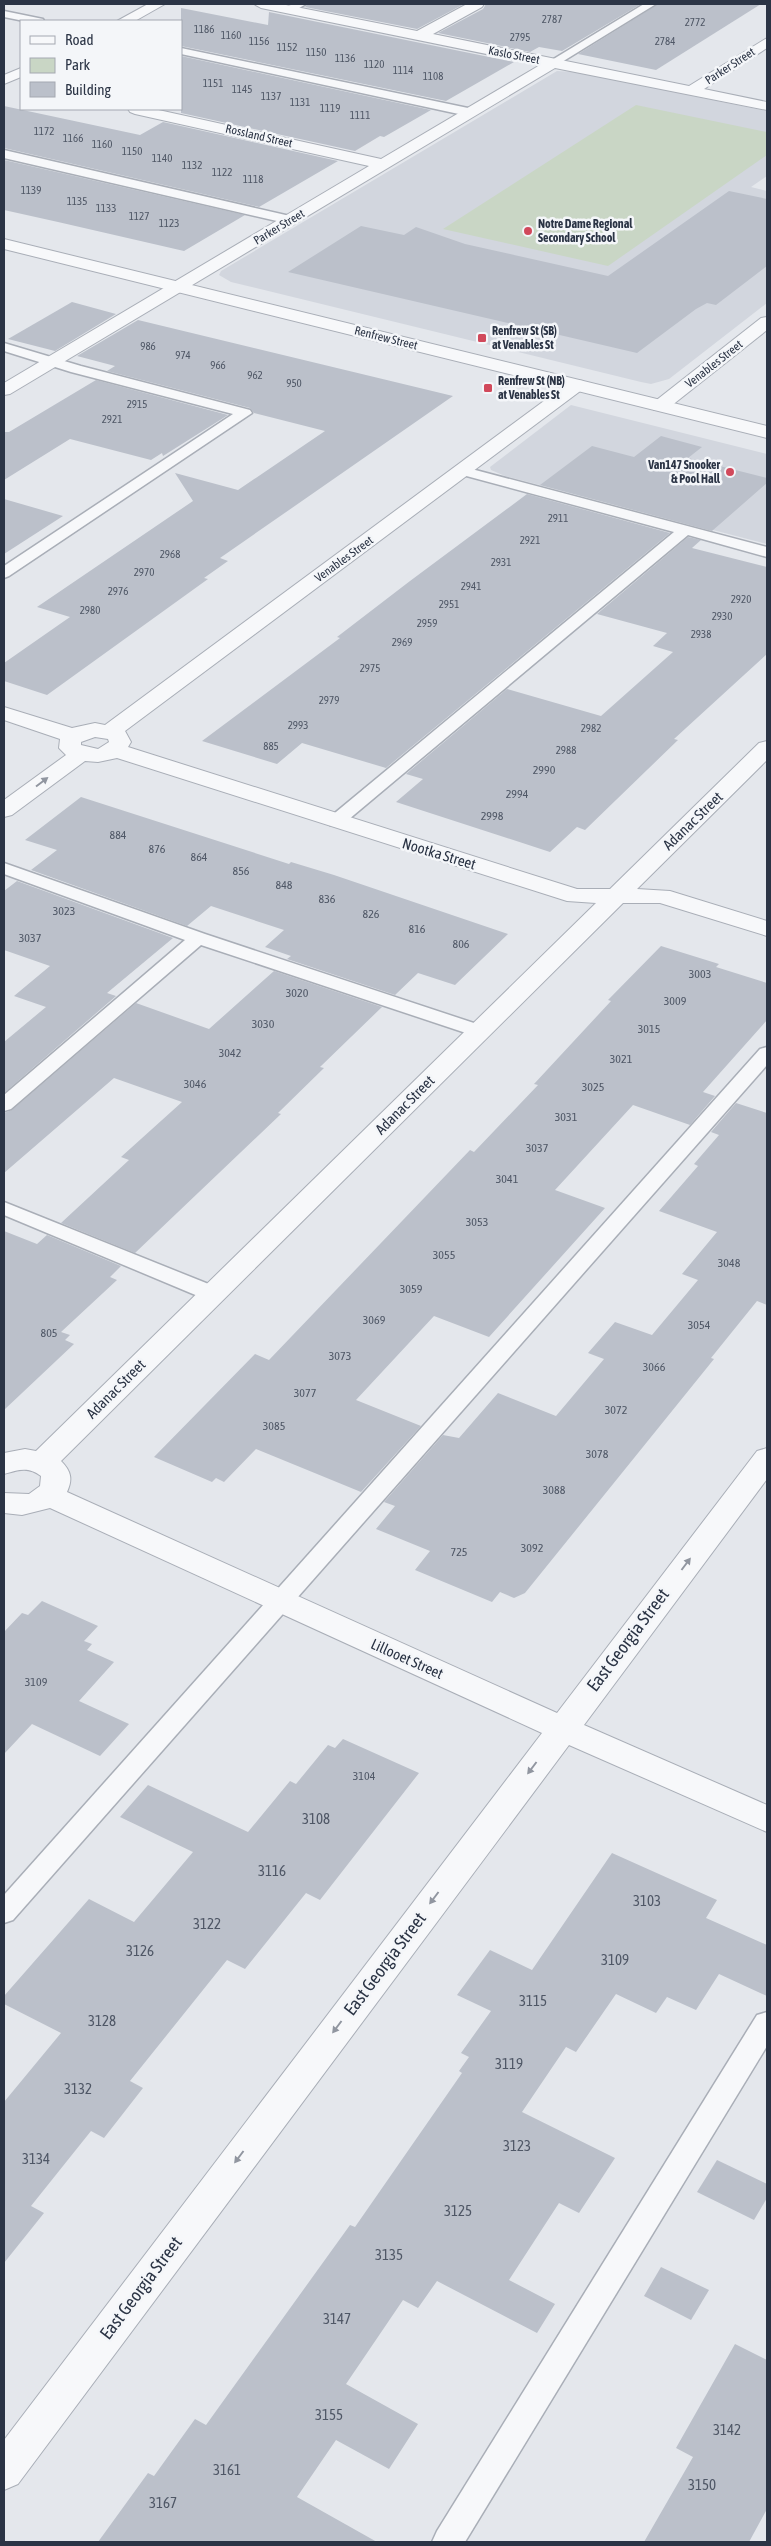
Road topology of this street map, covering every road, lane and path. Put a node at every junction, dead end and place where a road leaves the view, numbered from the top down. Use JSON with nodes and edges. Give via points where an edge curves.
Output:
{"nodes":[{"id":1,"x":158,"y":4,"type":"edge"},
{"id":2,"x":261,"y":4,"type":"edge"},
{"id":3,"x":477,"y":4,"type":"edge"},
{"id":4,"x":651,"y":4,"type":"edge"},
{"id":5,"x":295,"y":7,"type":"edge"},
{"id":6,"x":4,"y":14,"type":"edge"},
{"id":7,"x":34,"y":20,"type":"edge"},
{"id":8,"x":126,"y":20,"type":"edge"},
{"id":9,"x":419,"y":36,"type":"junction"},
{"id":10,"x":767,"y":42,"type":"edge"},
{"id":11,"x":182,"y":51,"type":"edge"},
{"id":12,"x":553,"y":63,"type":"junction"},
{"id":13,"x":20,"y":72,"type":"edge"},
{"id":14,"x":4,"y":80,"type":"edge"},
{"id":15,"x":20,"y":83,"type":"edge"},
{"id":16,"x":692,"y":90,"type":"junction"},
{"id":17,"x":767,"y":106,"type":"edge"},
{"id":18,"x":140,"y":110,"type":"edge"},
{"id":19,"x":468,"y":112,"type":"junction"},
{"id":20,"x":4,"y":154,"type":"edge"},
{"id":21,"x":383,"y":164,"type":"junction"},
{"id":22,"x":290,"y":220,"type":"junction"},
{"id":23,"x":4,"y":244,"type":"edge"},
{"id":24,"x":180,"y":287,"type":"junction"},
{"id":25,"x":767,"y":322,"type":"edge"},
{"id":26,"x":4,"y":347,"type":"edge"},
{"id":27,"x":53,"y":361,"type":"junction"},
{"id":28,"x":577,"y":385,"type":"junction"},
{"id":29,"x":4,"y":390,"type":"edge"},
{"id":30,"x":660,"y":406,"type":"junction"},
{"id":31,"x":767,"y":432,"type":"edge"},
{"id":32,"x":464,"y":471,"type":"junction"},
{"id":33,"x":685,"y":530,"type":"junction"},
{"id":34,"x":767,"y":552,"type":"edge"},
{"id":35,"x":4,"y":573,"type":"edge"},
{"id":36,"x":4,"y":713,"type":"edge"},
{"id":37,"x":113,"y":741,"type":"junction"},
{"id":38,"x":77,"y":745,"type":"junction"},
{"id":39,"x":767,"y":748,"type":"edge"},
{"id":40,"x":4,"y":810,"type":"edge"},
{"id":41,"x":336,"y":822,"type":"junction"},
{"id":42,"x":4,"y":868,"type":"edge"},
{"id":43,"x":616,"y":896,"type":"junction"},
{"id":44,"x":767,"y":929,"type":"edge"},
{"id":45,"x":198,"y":938,"type":"junction"},
{"id":46,"x":479,"y":1031,"type":"junction"},
{"id":47,"x":767,"y":1053,"type":"edge"},
{"id":48,"x":4,"y":1105,"type":"edge"},
{"id":49,"x":4,"y":1208,"type":"edge"},
{"id":50,"x":213,"y":1294,"type":"junction"},
{"id":51,"x":767,"y":1458,"type":"edge"},
{"id":52,"x":42,"y":1462,"type":"junction"},
{"id":53,"x":4,"y":1464,"type":"edge"},
{"id":54,"x":49,"y":1496,"type":"junction"},
{"id":55,"x":4,"y":1503,"type":"edge"},
{"id":56,"x":281,"y":1602,"type":"junction"},
{"id":57,"x":561,"y":1729,"type":"junction"},
{"id":58,"x":767,"y":1819,"type":"edge"},
{"id":59,"x":4,"y":1913,"type":"edge"},
{"id":60,"x":767,"y":2023,"type":"edge"},
{"id":61,"x":4,"y":2471,"type":"edge"},
{"id":62,"x":448,"y":2542,"type":"edge"}],
"edges":[{"from":1,"to":8,"type":"street"},
{"from":2,"to":5,"type":"street","name":"Kaslo Street"},
{"from":3,"to":9,"type":"street"},
{"from":4,"to":12,"type":"lane"},
{"from":5,"to":9,"type":"street","name":"Kaslo Street"},
{"from":6,"to":7,"type":"lane"},
{"from":9,"to":12,"type":"street","name":"Kaslo Street"},
{"from":10,"to":16,"type":"street","name":"Parker Street"},
{"from":11,"to":19,"type":"lane"},
{"from":12,"to":16,"type":"street","name":"Kaslo Street"},
{"from":12,"to":19,"type":"street","name":"Parker Street"},
{"from":13,"to":14,"type":"street"},
{"from":14,"to":15,"type":"street"},
{"from":16,"to":17,"type":"street","name":"Kaslo Street"},
{"from":18,"to":21,"type":"street","name":"Rossland Street"},
{"from":19,"to":21,"type":"street","name":"Parker Street"},
{"from":20,"to":22,"type":"lane"},
{"from":21,"to":22,"type":"street","name":"Parker Street"},
{"from":22,"to":24,"type":"street","name":"Parker Street"},
{"from":23,"to":24,"type":"street","name":"Renfrew Street"},
{"from":24,"to":27,"type":"street","name":"Parker Street"},
{"from":24,"to":28,"type":"street","name":"Renfrew Street"},
{"from":25,"to":30,"type":"street","name":"Venables Street"},
{"from":26,"to":27,"type":"lane"},
{"from":27,"to":29,"type":"street","name":"Parker Street"},
{"from":27,"to":35,"type":"lane","via":[[245,413]]},
{"from":28,"to":30,"type":"street","name":"Renfrew Street"},
{"from":28,"to":32,"type":"street","name":"Venables Street"},
{"from":30,"to":31,"type":"street","name":"Renfrew Street"},
{"from":32,"to":33,"type":"lane"},
{"from":32,"to":37,"type":"street","name":"Venables Street"},
{"from":33,"to":34,"type":"lane"},
{"from":33,"to":41,"type":"lane"},
{"from":36,"to":38,"type":"street"},
{"from":37,"to":38,"type":"street","name":"Nootka Street","via":[[95,730]]},
{"from":37,"to":41,"type":"street","name":"Nootka Street"},
{"from":40,"to":38,"type":"street","one_way":true},
{"from":39,"to":43,"type":"street","name":"Adanac Street"},
{"from":41,"to":43,"type":"street","name":"Nootka Street","via":[[575,896]]},
{"from":42,"to":45,"type":"lane"},
{"from":43,"to":44,"type":"street","name":"Nootka Street","via":[[662,896]]},
{"from":43,"to":46,"type":"street","name":"Adanac Street"},
{"from":45,"to":46,"type":"lane"},
{"from":45,"to":48,"type":"lane"},
{"from":46,"to":50,"type":"street","name":"Adanac Street"},
{"from":47,"to":56,"type":"lane"},
{"from":49,"to":50,"type":"lane"},
{"from":50,"to":52,"type":"street","name":"Adanac Street"},
{"from":57,"to":51,"type":"street","name":"East Georgia Street","one_way":true},
{"from":52,"to":53,"type":"street","via":[[21,1459]]},
{"from":52,"to":54,"type":"street","via":[[56,1473],[55,1489]]},
{"from":54,"to":55,"type":"street","via":[[20,1506]]},
{"from":54,"to":56,"type":"street","name":"Lillooet Street"},
{"from":56,"to":57,"type":"street","name":"Lillooet Street"},
{"from":56,"to":59,"type":"lane"},
{"from":57,"to":58,"type":"street","name":"Lillooet Street"},
{"from":57,"to":61,"type":"street","name":"East Georgia Street","one_way":true},
{"from":60,"to":62,"type":"lane"}]}
